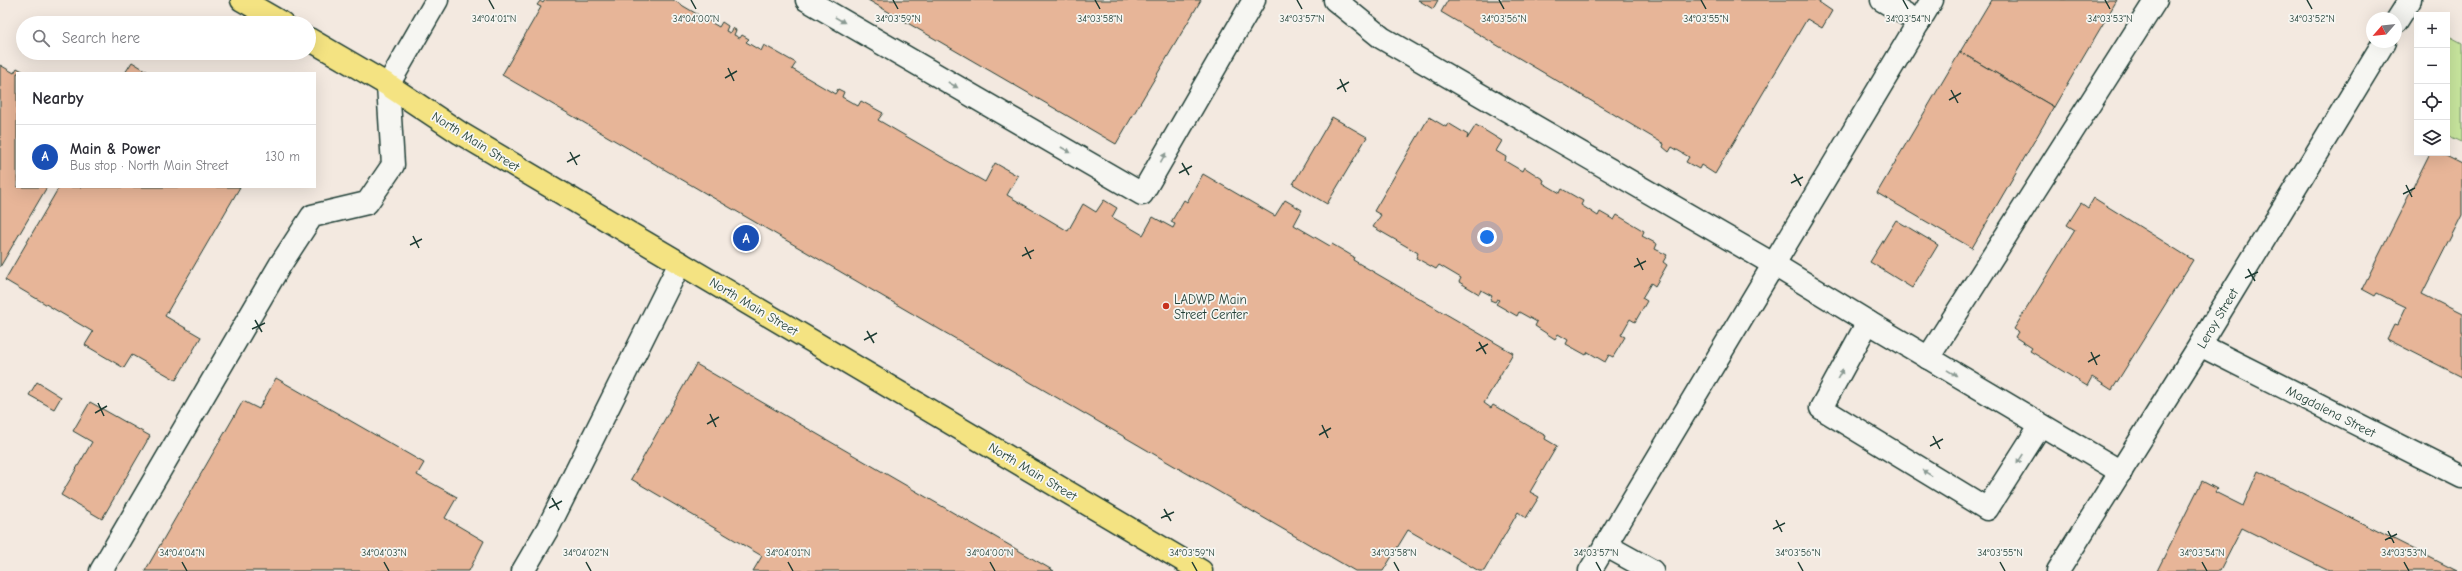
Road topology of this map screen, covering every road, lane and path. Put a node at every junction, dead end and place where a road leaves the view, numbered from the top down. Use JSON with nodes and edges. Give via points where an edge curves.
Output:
{"nodes":[{"id":1,"x":242,"y":0,"type":"edge"},
{"id":2,"x":437,"y":0,"type":"edge"},
{"id":3,"x":807,"y":0,"type":"edge"},
{"id":4,"x":1254,"y":0,"type":"edge"},
{"id":5,"x":1335,"y":0,"type":"edge"},
{"id":6,"x":1882,"y":0,"type":"edge"},
{"id":7,"x":1932,"y":0,"type":"edge"},
{"id":8,"x":2156,"y":0,"type":"edge"},
{"id":9,"x":2410,"y":0,"type":"edge"},
{"id":10,"x":2402,"y":13,"type":"edge"},
{"id":11,"x":270,"y":16,"type":"edge"},
{"id":12,"x":1919,"y":22,"type":"junction"},
{"id":13,"x":316,"y":43,"type":"edge"},
{"id":14,"x":2380,"y":48,"type":"edge"},
{"id":15,"x":388,"y":85,"type":"junction"},
{"id":16,"x":680,"y":262,"type":"junction"},
{"id":17,"x":1773,"y":264,"type":"junction"},
{"id":18,"x":1868,"y":322,"type":"junction"},
{"id":19,"x":2200,"y":345,"type":"junction"},
{"id":20,"x":1928,"y":358,"type":"junction"},
{"id":21,"x":2040,"y":426,"type":"junction"},
{"id":22,"x":2121,"y":472,"type":"junction"},
{"id":23,"x":2462,"y":477,"type":"edge"},
{"id":24,"x":1606,"y":545,"type":"junction"},
{"id":25,"x":101,"y":571,"type":"edge"},
{"id":26,"x":523,"y":571,"type":"edge"},
{"id":27,"x":1201,"y":571,"type":"edge"},
{"id":28,"x":1590,"y":571,"type":"edge"},
{"id":29,"x":1652,"y":571,"type":"edge"},
{"id":30,"x":2058,"y":571,"type":"edge"}],
"edges":[{"from":1,"to":11,"type":"main road"},
{"from":2,"to":15,"type":"street"},
{"from":3,"to":4,"type":"street","one_way":true,"via":[[1142,194]]},
{"from":5,"to":17,"type":"street","via":[[1382,38]]},
{"from":6,"to":12,"type":"street"},
{"from":7,"to":12,"type":"street"},
{"from":8,"to":20,"type":"street"},
{"from":9,"to":10,"type":"street"},
{"from":12,"to":17,"type":"street"},
{"from":13,"to":15,"type":"main road","name":"North Main Street"},
{"from":14,"to":19,"type":"street","name":"Leroy Street"},
{"from":15,"to":16,"type":"main road","name":"North Main Street","via":[[460,133]]},
{"from":15,"to":25,"type":"street","via":[[393,165],[367,203],[312,216],[280,265]]},
{"from":16,"to":26,"type":"street","via":[[551,521]]},
{"from":16,"to":27,"type":"main road","name":"North Main Street"},
{"from":17,"to":18,"type":"street"},
{"from":17,"to":24,"type":"street"},
{"from":18,"to":20,"type":"street"},
{"from":21,"to":18,"type":"street","one_way":true,"via":[[1987,509],[1821,408]]},
{"from":19,"to":22,"type":"street","name":"Leroy Street"},
{"from":19,"to":23,"type":"street","name":"Magdalena Street"},
{"from":20,"to":21,"type":"street","one_way":true},
{"from":21,"to":22,"type":"street"},
{"from":22,"to":30,"type":"street","name":"Leroy Street"},
{"from":24,"to":28,"type":"street"},
{"from":24,"to":29,"type":"street"}]}
